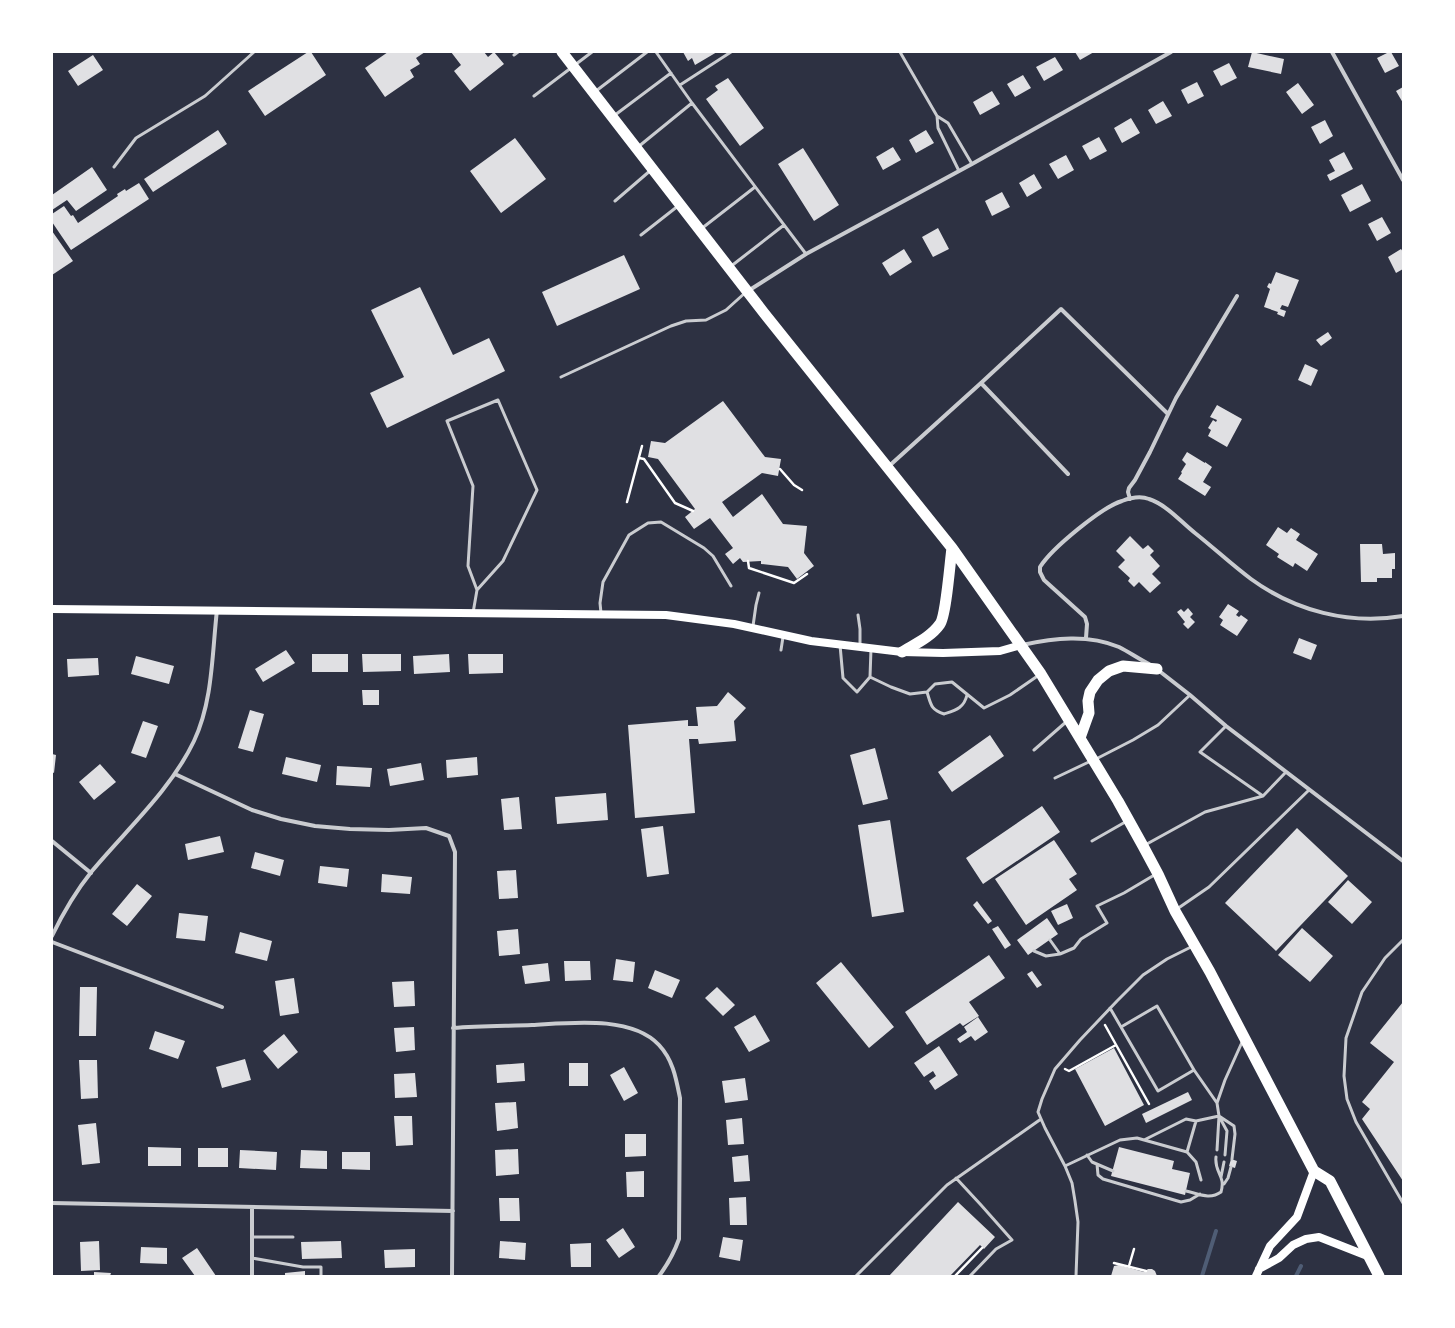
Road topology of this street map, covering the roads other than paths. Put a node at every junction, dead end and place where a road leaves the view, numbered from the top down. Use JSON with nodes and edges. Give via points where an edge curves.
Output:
{"nodes":[{"id":1,"x":254,"y":52,"type":"edge"},
{"id":2,"x":518,"y":52,"type":"edge"},
{"id":3,"x":562,"y":52,"type":"edge"},
{"id":4,"x":592,"y":52,"type":"edge"},
{"id":5,"x":647,"y":52,"type":"edge"},
{"id":6,"x":656,"y":52,"type":"edge"},
{"id":7,"x":731,"y":52,"type":"edge"},
{"id":8,"x":900,"y":52,"type":"edge"},
{"id":9,"x":1171,"y":52,"type":"edge"},
{"id":10,"x":1332,"y":52,"type":"edge"},
{"id":11,"x":514,"y":55,"type":"dead end"},
{"id":12,"x":573,"y":66,"type":"junction"},
{"id":13,"x":670,"y":72,"type":"junction"},
{"id":14,"x":680,"y":86,"type":"junction"},
{"id":15,"x":594,"y":92,"type":"junction"},
{"id":16,"x":534,"y":96,"type":"dead end"},
{"id":17,"x":692,"y":103,"type":"junction"},
{"id":18,"x":937,"y":116,"type":"junction"},
{"id":19,"x":612,"y":117,"type":"junction"},
{"id":20,"x":636,"y":148,"type":"junction"},
{"id":21,"x":972,"y":164,"type":"junction"},
{"id":22,"x":114,"y":167,"type":"dead end"},
{"id":23,"x":653,"y":169,"type":"junction"},
{"id":24,"x":959,"y":171,"type":"junction"},
{"id":25,"x":1403,"y":180,"type":"edge"},
{"id":26,"x":755,"y":186,"type":"junction"},
{"id":27,"x":615,"y":200,"type":"dead end"},
{"id":28,"x":680,"y":204,"type":"junction"},
{"id":29,"x":784,"y":225,"type":"junction"},
{"id":30,"x":700,"y":230,"type":"junction"},
{"id":31,"x":641,"y":234,"type":"dead end"},
{"id":32,"x":806,"y":254,"type":"junction"},
{"id":33,"x":729,"y":267,"type":"junction"},
{"id":34,"x":748,"y":291,"type":"junction"},
{"id":35,"x":1237,"y":296,"type":"dead end"},
{"id":36,"x":561,"y":377,"type":"dead end"},
{"id":37,"x":981,"y":384,"type":"junction"},
{"id":38,"x":1168,"y":414,"type":"junction"},
{"id":39,"x":888,"y":468,"type":"junction"},
{"id":40,"x":1068,"y":474,"type":"dead end"},
{"id":41,"x":1130,"y":499,"type":"junction"},
{"id":42,"x":952,"y":548,"type":"junction"},
{"id":43,"x":731,"y":586,"type":"dead end"},
{"id":44,"x":476,"y":590,"type":"junction"},
{"id":45,"x":759,"y":593,"type":"dead end"},
{"id":46,"x":52,"y":609,"type":"edge"},
{"id":47,"x":217,"y":610,"type":"junction"},
{"id":48,"x":473,"y":613,"type":"junction"},
{"id":49,"x":601,"y":614,"type":"junction"},
{"id":50,"x":858,"y":615,"type":"dead end"},
{"id":51,"x":1403,"y":616,"type":"edge"},
{"id":52,"x":752,"y":628,"type":"junction"},
{"id":53,"x":784,"y":635,"type":"junction"},
{"id":54,"x":1086,"y":638,"type":"junction"},
{"id":55,"x":840,"y":645,"type":"junction"},
{"id":56,"x":1021,"y":645,"type":"junction"},
{"id":57,"x":860,"y":647,"type":"junction"},
{"id":58,"x":871,"y":649,"type":"junction"},
{"id":59,"x":781,"y":650,"type":"dead end"},
{"id":60,"x":902,"y":652,"type":"junction"},
{"id":61,"x":1157,"y":669,"type":"junction"},
{"id":62,"x":1041,"y":674,"type":"junction"},
{"id":63,"x":870,"y":677,"type":"junction"},
{"id":64,"x":927,"y":692,"type":"junction"},
{"id":65,"x":967,"y":695,"type":"junction"},
{"id":66,"x":1190,"y":695,"type":"junction"},
{"id":67,"x":1069,"y":719,"type":"junction"},
{"id":68,"x":1226,"y":726,"type":"junction"},
{"id":69,"x":1080,"y":738,"type":"junction"},
{"id":70,"x":1034,"y":750,"type":"dead end"},
{"id":71,"x":1093,"y":760,"type":"junction"},
{"id":72,"x":1286,"y":772,"type":"junction"},
{"id":73,"x":175,"y":774,"type":"junction"},
{"id":74,"x":1055,"y":778,"type":"dead end"},
{"id":75,"x":1309,"y":790,"type":"junction"},
{"id":76,"x":1263,"y":796,"type":"junction"},
{"id":77,"x":1129,"y":820,"type":"junction"},
{"id":78,"x":52,"y":841,"type":"edge"},
{"id":79,"x":1092,"y":842,"type":"dead end"},
{"id":80,"x":1143,"y":846,"type":"junction"},
{"id":81,"x":1403,"y":861,"type":"edge"},
{"id":82,"x":91,"y":873,"type":"junction"},
{"id":83,"x":1158,"y":874,"type":"junction"},
{"id":84,"x":1175,"y":911,"type":"junction"},
{"id":85,"x":52,"y":936,"type":"edge"},
{"id":86,"x":1050,"y":940,"type":"dead end"},
{"id":87,"x":1403,"y":940,"type":"edge"},
{"id":88,"x":52,"y":942,"type":"edge"},
{"id":89,"x":1195,"y":946,"type":"junction"},
{"id":90,"x":1034,"y":951,"type":"dead end"},
{"id":91,"x":1060,"y":954,"type":"junction"},
{"id":92,"x":222,"y":1007,"type":"dead end"},
{"id":93,"x":1110,"y":1008,"type":"junction"},
{"id":94,"x":1121,"y":1027,"type":"junction"},
{"id":95,"x":453,"y":1028,"type":"junction"},
{"id":96,"x":1244,"y":1037,"type":"junction"},
{"id":97,"x":1194,"y":1070,"type":"junction"},
{"id":98,"x":1217,"y":1103,"type":"junction"},
{"id":99,"x":1219,"y":1116,"type":"junction"},
{"id":100,"x":1041,"y":1119,"type":"junction"},
{"id":101,"x":1196,"y":1121,"type":"junction"},
{"id":102,"x":1144,"y":1140,"type":"junction"},
{"id":103,"x":1217,"y":1150,"type":"dead end"},
{"id":104,"x":1186,"y":1152,"type":"junction"},
{"id":105,"x":1086,"y":1155,"type":"junction"},
{"id":106,"x":1225,"y":1155,"type":"dead end"},
{"id":107,"x":1216,"y":1157,"type":"dead end"},
{"id":108,"x":1232,"y":1160,"type":"dead end"},
{"id":109,"x":1224,"y":1162,"type":"dead end"},
{"id":110,"x":1097,"y":1164,"type":"junction"},
{"id":111,"x":1065,"y":1166,"type":"junction"},
{"id":112,"x":1231,"y":1167,"type":"dead end"},
{"id":113,"x":1112,"y":1171,"type":"dead end"},
{"id":114,"x":1314,"y":1171,"type":"junction"},
{"id":115,"x":1221,"y":1177,"type":"junction"},
{"id":116,"x":956,"y":1178,"type":"junction"},
{"id":117,"x":1201,"y":1180,"type":"dead end"},
{"id":118,"x":1224,"y":1184,"type":"junction"},
{"id":119,"x":1186,"y":1191,"type":"dead end"},
{"id":120,"x":1200,"y":1194,"type":"junction"},
{"id":121,"x":52,"y":1203,"type":"edge"},
{"id":122,"x":1403,"y":1204,"type":"edge"},
{"id":123,"x":252,"y":1207,"type":"junction"},
{"id":124,"x":453,"y":1211,"type":"junction"},
{"id":125,"x":252,"y":1237,"type":"junction"},
{"id":126,"x":293,"y":1237,"type":"dead end"},
{"id":127,"x":1370,"y":1257,"type":"junction"},
{"id":128,"x":252,"y":1258,"type":"junction"},
{"id":129,"x":1258,"y":1273,"type":"edge"},
{"id":130,"x":252,"y":1276,"type":"edge"},
{"id":131,"x":322,"y":1276,"type":"edge"},
{"id":132,"x":452,"y":1276,"type":"edge"},
{"id":133,"x":659,"y":1276,"type":"edge"},
{"id":134,"x":856,"y":1276,"type":"edge"},
{"id":135,"x":970,"y":1276,"type":"edge"},
{"id":136,"x":1076,"y":1276,"type":"edge"},
{"id":137,"x":1379,"y":1276,"type":"edge"}],
"edges":[{"from":1,"to":22,"type":"lane","via":[[205,96],[136,138]]},
{"from":2,"to":11,"type":"lane"},
{"from":3,"to":12,"type":"highway"},
{"from":4,"to":12,"type":"lane"},
{"from":5,"to":15,"type":"lane"},
{"from":6,"to":13,"type":"lane"},
{"from":7,"to":14,"type":"lane"},
{"from":8,"to":18,"type":"lane"},
{"from":9,"to":21,"type":"street"},
{"from":10,"to":25,"type":"street"},
{"from":12,"to":15,"type":"highway"},
{"from":12,"to":16,"type":"lane"},
{"from":13,"to":14,"type":"lane"},
{"from":13,"to":19,"type":"lane"},
{"from":14,"to":17,"type":"lane"},
{"from":15,"to":19,"type":"highway"},
{"from":17,"to":20,"type":"lane"},
{"from":17,"to":26,"type":"lane"},
{"from":18,"to":21,"type":"lane","via":[[948,123]]},
{"from":18,"to":24,"type":"lane","via":[[938,128]]},
{"from":19,"to":20,"type":"highway"},
{"from":20,"to":23,"type":"highway"},
{"from":21,"to":24,"type":"street"},
{"from":23,"to":27,"type":"lane"},
{"from":23,"to":28,"type":"highway"},
{"from":24,"to":32,"type":"street"},
{"from":26,"to":29,"type":"lane"},
{"from":26,"to":30,"type":"lane"},
{"from":28,"to":30,"type":"highway"},
{"from":28,"to":31,"type":"lane"},
{"from":29,"to":32,"type":"lane"},
{"from":29,"to":33,"type":"lane"},
{"from":30,"to":33,"type":"highway"},
{"from":32,"to":34,"type":"street"},
{"from":33,"to":34,"type":"highway"},
{"from":34,"to":36,"type":"lane","via":[[726,310],[706,320],[686,321],[671,326]]},
{"from":34,"to":39,"type":"highway"},
{"from":35,"to":38,"type":"street"},
{"from":37,"to":38,"type":"street","via":[[1061,309]]},
{"from":37,"to":39,"type":"street"},
{"from":37,"to":40,"type":"street"},
{"from":38,"to":41,"type":"street","via":[[1129,488]]},
{"from":39,"to":42,"type":"highway"},
{"from":41,"to":51,"type":"street","via":[[1149,499],[1166,508],[1252,579],[1295,604],[1320,613],[1348,618]]},
{"from":41,"to":54,"type":"street","via":[[1110,507],[1087,523],[1053,552],[1040,567],[1044,580],[1087,620]]},
{"from":42,"to":56,"type":"highway"},
{"from":42,"to":60,"type":"highway","via":[[940,624],[930,634]]},
{"from":43,"to":49,"type":"lane","via":[[713,556],[704,548],[661,522],[648,523],[629,535],[603,582]]},
{"from":44,"to":44,"type":"lane","via":[[503,561],[537,490],[498,400],[447,421],[473,486],[468,566]]},
{"from":44,"to":48,"type":"lane"},
{"from":45,"to":52,"type":"lane"},
{"from":46,"to":47,"type":"main road"},
{"from":47,"to":48,"type":"main road"},
{"from":47,"to":73,"type":"street","via":[[208,700],[194,740]]},
{"from":48,"to":49,"type":"main road"},
{"from":49,"to":52,"type":"main road","via":[[666,615]]},
{"from":50,"to":57,"type":"lane"},
{"from":52,"to":53,"type":"main road"},
{"from":53,"to":55,"type":"main road"},
{"from":53,"to":59,"type":"lane"},
{"from":54,"to":56,"type":"street","via":[[1044,640]]},
{"from":54,"to":61,"type":"street","via":[[1120,647]]},
{"from":55,"to":57,"type":"main road"},
{"from":55,"to":63,"type":"lane","via":[[843,678],[857,692]]},
{"from":56,"to":60,"type":"main road","via":[[1000,651]]},
{"from":56,"to":62,"type":"highway"},
{"from":57,"to":58,"type":"main road"},
{"from":58,"to":60,"type":"main road"},
{"from":58,"to":63,"type":"lane"},
{"from":61,"to":66,"type":"street"},
{"from":61,"to":69,"type":"highway","via":[[1124,666],[1109,671],[1098,680],[1090,692],[1089,713]]},
{"from":62,"to":65,"type":"lane","via":[[1010,695],[984,708]]},
{"from":62,"to":67,"type":"highway"},
{"from":63,"to":64,"type":"lane","via":[[910,694]]},
{"from":64,"to":65,"type":"lane","via":[[934,684],[952,682]]},
{"from":64,"to":65,"type":"lane","via":[[931,706],[936,712],[944,714],[956,710],[965,703]]},
{"from":66,"to":68,"type":"street"},
{"from":66,"to":71,"type":"lane","via":[[1158,725]]},
{"from":67,"to":69,"type":"highway"},
{"from":67,"to":70,"type":"lane"},
{"from":68,"to":72,"type":"street"},
{"from":68,"to":76,"type":"lane","via":[[1200,752]]},
{"from":69,"to":71,"type":"highway"},
{"from":71,"to":74,"type":"lane"},
{"from":71,"to":77,"type":"highway"},
{"from":72,"to":75,"type":"street"},
{"from":72,"to":76,"type":"lane"},
{"from":73,"to":82,"type":"street"},
{"from":73,"to":95,"type":"street","via":[[252,810],[282,819],[315,826],[350,829],[426,828],[449,836],[454,852]]},
{"from":75,"to":81,"type":"street"},
{"from":75,"to":84,"type":"lane","via":[[1209,888]]},
{"from":76,"to":80,"type":"lane","via":[[1205,812]]},
{"from":77,"to":79,"type":"lane"},
{"from":77,"to":80,"type":"highway"},
{"from":78,"to":82,"type":"street"},
{"from":80,"to":83,"type":"highway"},
{"from":82,"to":85,"type":"street","via":[[64,912]]},
{"from":83,"to":84,"type":"highway"},
{"from":83,"to":91,"type":"lane","via":[[1097,906],[1107,923],[1080,938],[1074,948]]},
{"from":84,"to":89,"type":"highway"},
{"from":86,"to":91,"type":"lane"},
{"from":87,"to":122,"type":"lane","via":[[1385,958],[1362,992],[1346,1038],[1344,1076],[1347,1099],[1356,1122]]},
{"from":88,"to":92,"type":"street"},
{"from":89,"to":93,"type":"lane","via":[[1167,959],[1144,975]]},
{"from":89,"to":96,"type":"highway"},
{"from":90,"to":91,"type":"lane","via":[[1046,956]]},
{"from":93,"to":94,"type":"lane"},
{"from":93,"to":100,"type":"lane","via":[[1055,1069],[1038,1112]]},
{"from":94,"to":97,"type":"lane","via":[[1158,1091]]},
{"from":94,"to":97,"type":"lane","via":[[1157,1006]]},
{"from":95,"to":124,"type":"street"},
{"from":95,"to":133,"type":"street","via":[[592,1022],[641,1032],[658,1044],[670,1059],[680,1098],[679,1239],[670,1261]]},
{"from":96,"to":98,"type":"lane","via":[[1224,1080]]},
{"from":96,"to":114,"type":"highway"},
{"from":97,"to":98,"type":"lane"},
{"from":98,"to":99,"type":"lane"},
{"from":99,"to":101,"type":"lane"},
{"from":99,"to":103,"type":"lane"},
{"from":99,"to":106,"type":"lane","via":[[1227,1131]]},
{"from":99,"to":108,"type":"lane","via":[[1234,1126]]},
{"from":100,"to":111,"type":"lane"},
{"from":100,"to":116,"type":"lane"},
{"from":101,"to":102,"type":"lane","via":[[1186,1119]]},
{"from":101,"to":104,"type":"lane"},
{"from":102,"to":104,"type":"lane"},
{"from":102,"to":105,"type":"lane","via":[[1120,1140]]},
{"from":104,"to":117,"type":"lane","via":[[1196,1162]]},
{"from":105,"to":110,"type":"lane"},
{"from":105,"to":111,"type":"lane"},
{"from":107,"to":115,"type":"lane","via":[[1217,1170]]},
{"from":109,"to":115,"type":"lane"},
{"from":110,"to":113,"type":"lane"},
{"from":110,"to":120,"type":"lane","via":[[1098,1174],[1103,1179],[1167,1198],[1181,1202]]},
{"from":111,"to":136,"type":"lane","via":[[1072,1183],[1078,1222]]},
{"from":112,"to":118,"type":"lane"},
{"from":114,"to":127,"type":"highway","via":[[1330,1181]]},
{"from":114,"to":129,"type":"main road","via":[[1297,1217],[1270,1246]]},
{"from":115,"to":118,"type":"lane"},
{"from":116,"to":134,"type":"lane"},
{"from":116,"to":135,"type":"lane","via":[[1012,1240],[996,1249]]},
{"from":118,"to":120,"type":"lane","via":[[1222,1192],[1216,1196]]},
{"from":119,"to":120,"type":"lane"},
{"from":121,"to":123,"type":"street"},
{"from":123,"to":124,"type":"street"},
{"from":123,"to":125,"type":"street"},
{"from":124,"to":132,"type":"street"},
{"from":125,"to":126,"type":"lane"},
{"from":125,"to":128,"type":"street"},
{"from":127,"to":129,"type":"main road","via":[[1319,1237],[1293,1245]]},
{"from":127,"to":137,"type":"highway"},
{"from":128,"to":130,"type":"street"},
{"from":128,"to":131,"type":"lane","via":[[303,1267],[321,1267]]}]}
